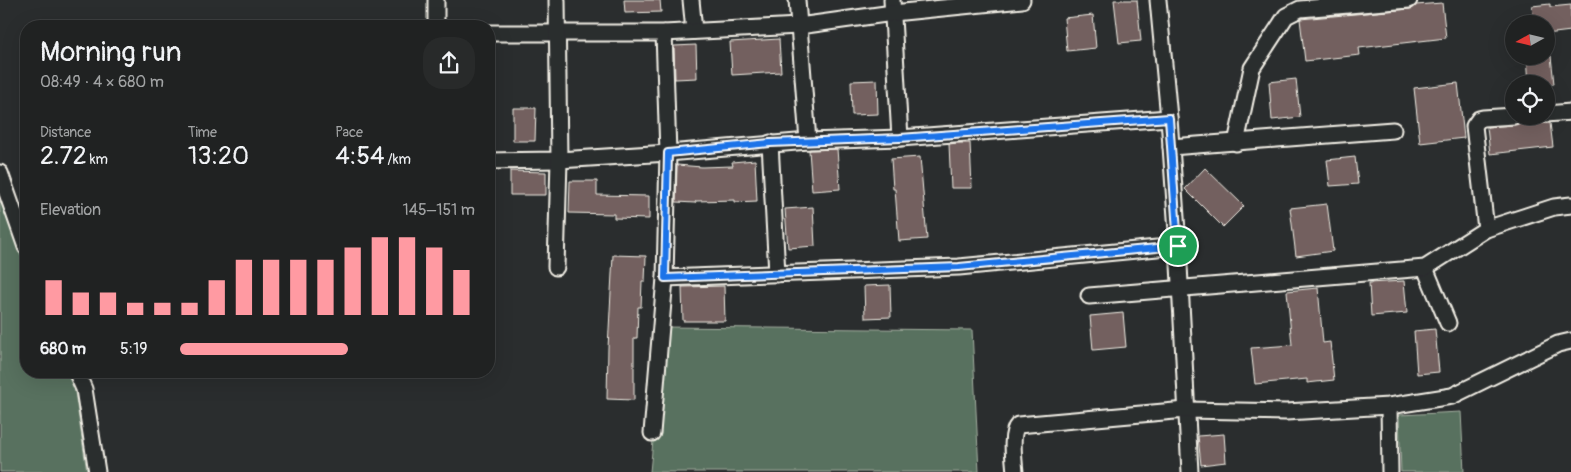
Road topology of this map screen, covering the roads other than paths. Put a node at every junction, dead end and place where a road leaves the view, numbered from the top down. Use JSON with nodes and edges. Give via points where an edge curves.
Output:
{"nodes":[{"id":1,"x":436,"y":0,"type":"edge"},
{"id":2,"x":558,"y":0,"type":"edge"},
{"id":3,"x":691,"y":0,"type":"edge"},
{"id":4,"x":797,"y":0,"type":"edge"},
{"id":5,"x":1022,"y":0,"type":"edge"},
{"id":6,"x":1158,"y":0,"type":"edge"},
{"id":7,"x":1409,"y":0,"type":"edge"},
{"id":8,"x":1332,"y":3,"type":"edge"},
{"id":9,"x":893,"y":6,"type":"edge"},
{"id":10,"x":436,"y":20,"type":"edge"},
{"id":11,"x":799,"y":26,"type":"junction"},
{"id":12,"x":694,"y":31,"type":"junction"},
{"id":13,"x":495,"y":33,"type":"edge"},
{"id":14,"x":664,"y":33,"type":"junction"},
{"id":15,"x":557,"y":34,"type":"junction"},
{"id":16,"x":1571,"y":112,"type":"edge"},
{"id":17,"x":1555,"y":113,"type":"edge"},
{"id":18,"x":1505,"y":117,"type":"edge"},
{"id":19,"x":1169,"y":118,"type":"junction"},
{"id":20,"x":1392,"y":130,"type":"dead end"},
{"id":21,"x":900,"y":138,"type":"junction"},
{"id":22,"x":808,"y":141,"type":"junction"},
{"id":23,"x":770,"y":143,"type":"junction"},
{"id":24,"x":1236,"y":143,"type":"junction"},
{"id":25,"x":1171,"y":147,"type":"junction"},
{"id":26,"x":668,"y":153,"type":"junction"},
{"id":27,"x":559,"y":160,"type":"junction"},
{"id":28,"x":495,"y":161,"type":"edge"},
{"id":29,"x":0,"y":173,"type":"edge"},
{"id":30,"x":1571,"y":205,"type":"edge"},
{"id":31,"x":1486,"y":229,"type":"junction"},
{"id":32,"x":20,"y":230,"type":"edge"},
{"id":33,"x":1178,"y":246,"type":"junction"},
{"id":34,"x":556,"y":267,"type":"dead end"},
{"id":35,"x":1425,"y":268,"type":"junction"},
{"id":36,"x":777,"y":274,"type":"junction"},
{"id":37,"x":665,"y":278,"type":"junction"},
{"id":38,"x":1180,"y":288,"type":"junction"},
{"id":39,"x":1089,"y":296,"type":"dead end"},
{"id":40,"x":1448,"y":323,"type":"dead end"},
{"id":41,"x":1571,"y":342,"type":"edge"},
{"id":42,"x":79,"y":378,"type":"edge"},
{"id":43,"x":1389,"y":406,"type":"junction"},
{"id":44,"x":1186,"y":410,"type":"junction"},
{"id":45,"x":652,"y":433,"type":"dead end"},
{"id":46,"x":97,"y":472,"type":"edge"},
{"id":47,"x":1015,"y":472,"type":"edge"},
{"id":48,"x":1190,"y":472,"type":"edge"},
{"id":49,"x":1390,"y":472,"type":"edge"}],
"edges":[{"from":1,"to":10,"type":"street"},
{"from":2,"to":15,"type":"street"},
{"from":3,"to":12,"type":"street"},
{"from":4,"to":11,"type":"street"},
{"from":5,"to":9,"type":"street"},
{"from":6,"to":19,"type":"street"},
{"from":7,"to":8,"type":"street"},
{"from":8,"to":24,"type":"street","via":[[1300,9],[1286,16],[1280,24],[1252,68]]},
{"from":9,"to":11,"type":"street"},
{"from":9,"to":21,"type":"street"},
{"from":11,"to":12,"type":"street"},
{"from":11,"to":22,"type":"street"},
{"from":12,"to":14,"type":"street"},
{"from":13,"to":15,"type":"street"},
{"from":14,"to":15,"type":"street"},
{"from":14,"to":26,"type":"street"},
{"from":15,"to":27,"type":"street"},
{"from":16,"to":17,"type":"street"},
{"from":18,"to":31,"type":"street","via":[[1479,119],[1474,126]]},
{"from":19,"to":21,"type":"street"},
{"from":19,"to":25,"type":"street"},
{"from":20,"to":24,"type":"street"},
{"from":21,"to":22,"type":"street"},
{"from":22,"to":23,"type":"street"},
{"from":23,"to":26,"type":"street"},
{"from":23,"to":36,"type":"street"},
{"from":24,"to":25,"type":"street"},
{"from":25,"to":33,"type":"street"},
{"from":26,"to":27,"type":"street"},
{"from":26,"to":37,"type":"street"},
{"from":27,"to":28,"type":"street"},
{"from":27,"to":34,"type":"street"},
{"from":29,"to":32,"type":"street"},
{"from":30,"to":31,"type":"street","via":[[1554,207]]},
{"from":31,"to":35,"type":"street"},
{"from":33,"to":36,"type":"street","via":[[959,267]]},
{"from":33,"to":38,"type":"street"},
{"from":35,"to":38,"type":"street"},
{"from":35,"to":40,"type":"street"},
{"from":36,"to":37,"type":"street"},
{"from":37,"to":45,"type":"street"},
{"from":38,"to":39,"type":"street"},
{"from":38,"to":44,"type":"street"},
{"from":41,"to":43,"type":"street","via":[[1558,344],[1452,396]]},
{"from":42,"to":46,"type":"street","via":[[84,389]]},
{"from":43,"to":44,"type":"street","via":[[1286,412]]},
{"from":43,"to":49,"type":"street"},
{"from":44,"to":47,"type":"street","via":[[1018,425],[1013,435]]},
{"from":44,"to":48,"type":"street"}]}
